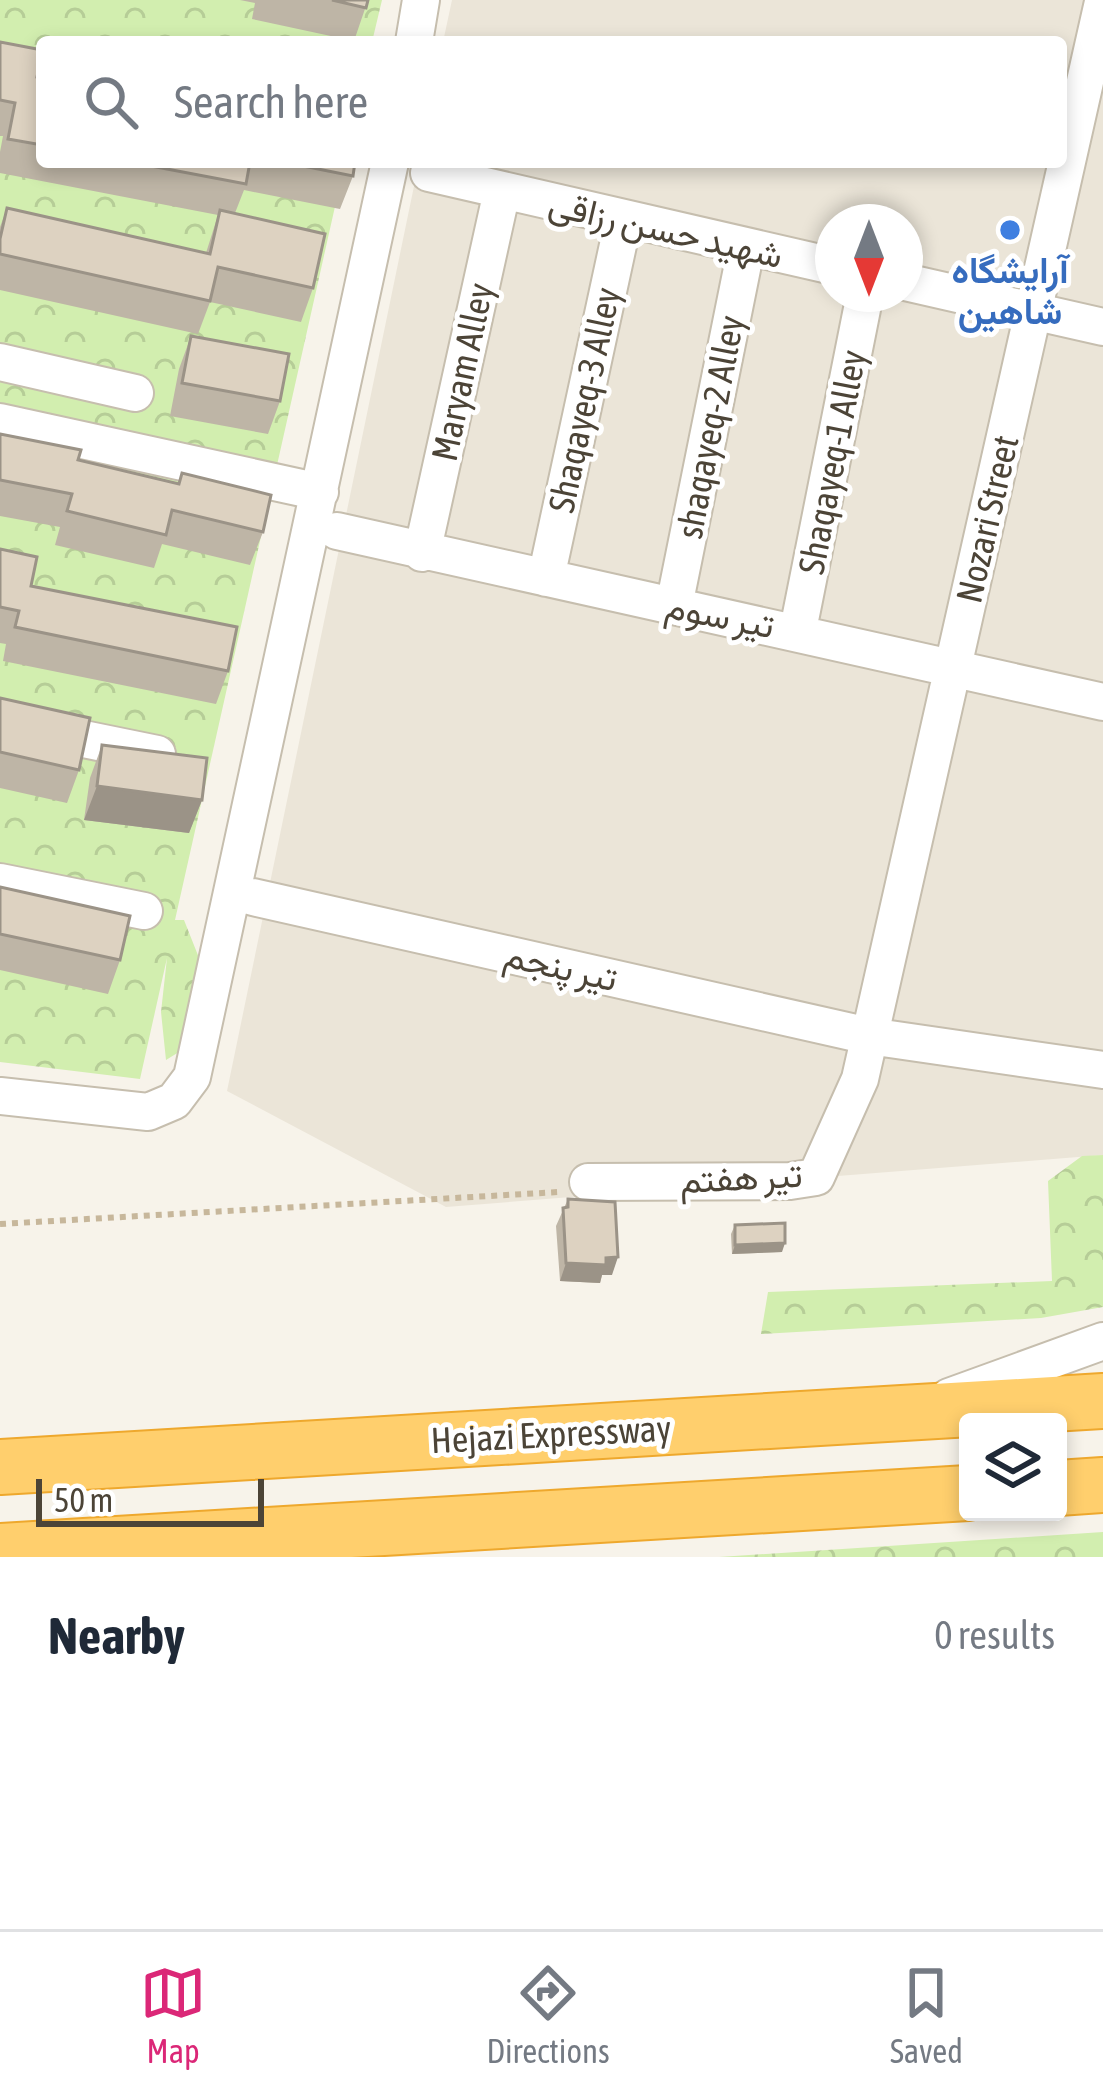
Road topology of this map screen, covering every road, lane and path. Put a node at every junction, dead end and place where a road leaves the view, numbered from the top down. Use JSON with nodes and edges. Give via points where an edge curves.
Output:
{"nodes":[{"id":1,"x":422,"y":0,"type":"edge"},
{"id":2,"x":1103,"y":2,"type":"edge"},
{"id":3,"x":415,"y":36,"type":"edge"},
{"id":4,"x":1067,"y":161,"type":"edge"},
{"id":5,"x":389,"y":168,"type":"edge"},
{"id":6,"x":1066,"y":168,"type":"edge"},
{"id":7,"x":428,"y":173,"type":"dead end"},
{"id":8,"x":502,"y":190,"type":"junction"},
{"id":9,"x":622,"y":222,"type":"junction"},
{"id":10,"x":746,"y":249,"type":"junction"},
{"id":11,"x":815,"y":262,"type":"edge"},
{"id":12,"x":923,"y":286,"type":"edge"},
{"id":13,"x":862,"y":312,"type":"edge"},
{"id":14,"x":1033,"y":312,"type":"junction"},
{"id":15,"x":1103,"y":327,"type":"edge"},
{"id":16,"x":0,"y":362,"type":"edge"},
{"id":17,"x":135,"y":393,"type":"dead end"},
{"id":18,"x":0,"y":422,"type":"edge"},
{"id":19,"x":320,"y":492,"type":"junction"},
{"id":20,"x":337,"y":531,"type":"dead end"},
{"id":21,"x":422,"y":553,"type":"junction"},
{"id":22,"x":546,"y":578,"type":"junction"},
{"id":23,"x":674,"y":606,"type":"junction"},
{"id":24,"x":798,"y":630,"type":"junction"},
{"id":25,"x":953,"y":669,"type":"junction"},
{"id":26,"x":1103,"y":702,"type":"edge"},
{"id":27,"x":0,"y":722,"type":"edge"},
{"id":28,"x":157,"y":754,"type":"edge"},
{"id":29,"x":0,"y":882,"type":"edge"},
{"id":30,"x":254,"y":897,"type":"dead end"},
{"id":31,"x":144,"y":911,"type":"dead end"},
{"id":32,"x":869,"y":1036,"type":"junction"},
{"id":33,"x":1103,"y":1070,"type":"edge"},
{"id":34,"x":0,"y":1096,"type":"edge"},
{"id":35,"x":579,"y":1186,"type":"joint"},
{"id":36,"x":0,"y":1224,"type":"edge"},
{"id":37,"x":1103,"y":1341,"type":"edge"},
{"id":38,"x":1103,"y":1401,"type":"edge"},
{"id":39,"x":907,"y":1413,"type":"junction"},
{"id":40,"x":0,"y":1467,"type":"edge"},
{"id":41,"x":1103,"y":1485,"type":"edge"},
{"id":42,"x":1067,"y":1487,"type":"edge"},
{"id":43,"x":959,"y":1494,"type":"edge"},
{"id":44,"x":0,"y":1552,"type":"edge"}],
"edges":[{"from":1,"to":3,"type":"street"},
{"from":2,"to":4,"type":"street","name":"Nozari Street"},
{"from":5,"to":19,"type":"street"},
{"from":6,"to":14,"type":"street","name":"Nozari Street"},
{"from":7,"to":8,"type":"street","name":"شهید حسن رزاقی"},
{"from":8,"to":9,"type":"street","name":"شهید حسن رزاقی"},
{"from":8,"to":21,"type":"street","name":"Maryam Alley"},
{"from":9,"to":10,"type":"street","name":"شهید حسن رزاقی"},
{"from":9,"to":22,"type":"street","name":"Shaqayeq-3 Alley"},
{"from":10,"to":11,"type":"street","name":"شهید حسن رزاقی"},
{"from":10,"to":23,"type":"street","name":"shaqayeq-2 Alley"},
{"from":12,"to":14,"type":"street"},
{"from":13,"to":24,"type":"street","name":"Shaqayeq-1 Alley"},
{"from":14,"to":15,"type":"street"},
{"from":14,"to":25,"type":"street","name":"Nozari Street"},
{"from":16,"to":17,"type":"street"},
{"from":18,"to":19,"type":"street"},
{"from":19,"to":34,"type":"street","via":[[192,1077],[174,1100],[148,1112]]},
{"from":20,"to":21,"type":"street","name":"تیر سوم"},
{"from":21,"to":22,"type":"street","name":"تیر سوم"},
{"from":22,"to":23,"type":"street","name":"تیر سوم"},
{"from":23,"to":24,"type":"street","name":"تیر سوم"},
{"from":24,"to":25,"type":"street","name":"تیر سوم"},
{"from":25,"to":26,"type":"street","name":"تیر سوم"},
{"from":25,"to":32,"type":"street","name":"Nozari Street"},
{"from":27,"to":28,"type":"street"},
{"from":29,"to":31,"type":"street"},
{"from":30,"to":32,"type":"street","name":"تیر پنجم"},
{"from":32,"to":33,"type":"street","name":"تیر پنجم"},
{"from":32,"to":35,"type":"street","name":"تیر هفتم","via":[[860,1079],[816,1177]]},
{"from":35,"to":36,"type":"path"},
{"from":37,"to":39,"type":"street"},
{"from":38,"to":39,"type":"highway","name":"Hejazi Expressway"},
{"from":39,"to":40,"type":"highway","name":"Hejazi Expressway"},
{"from":41,"to":42,"type":"highway"},
{"from":43,"to":44,"type":"highway"}]}
